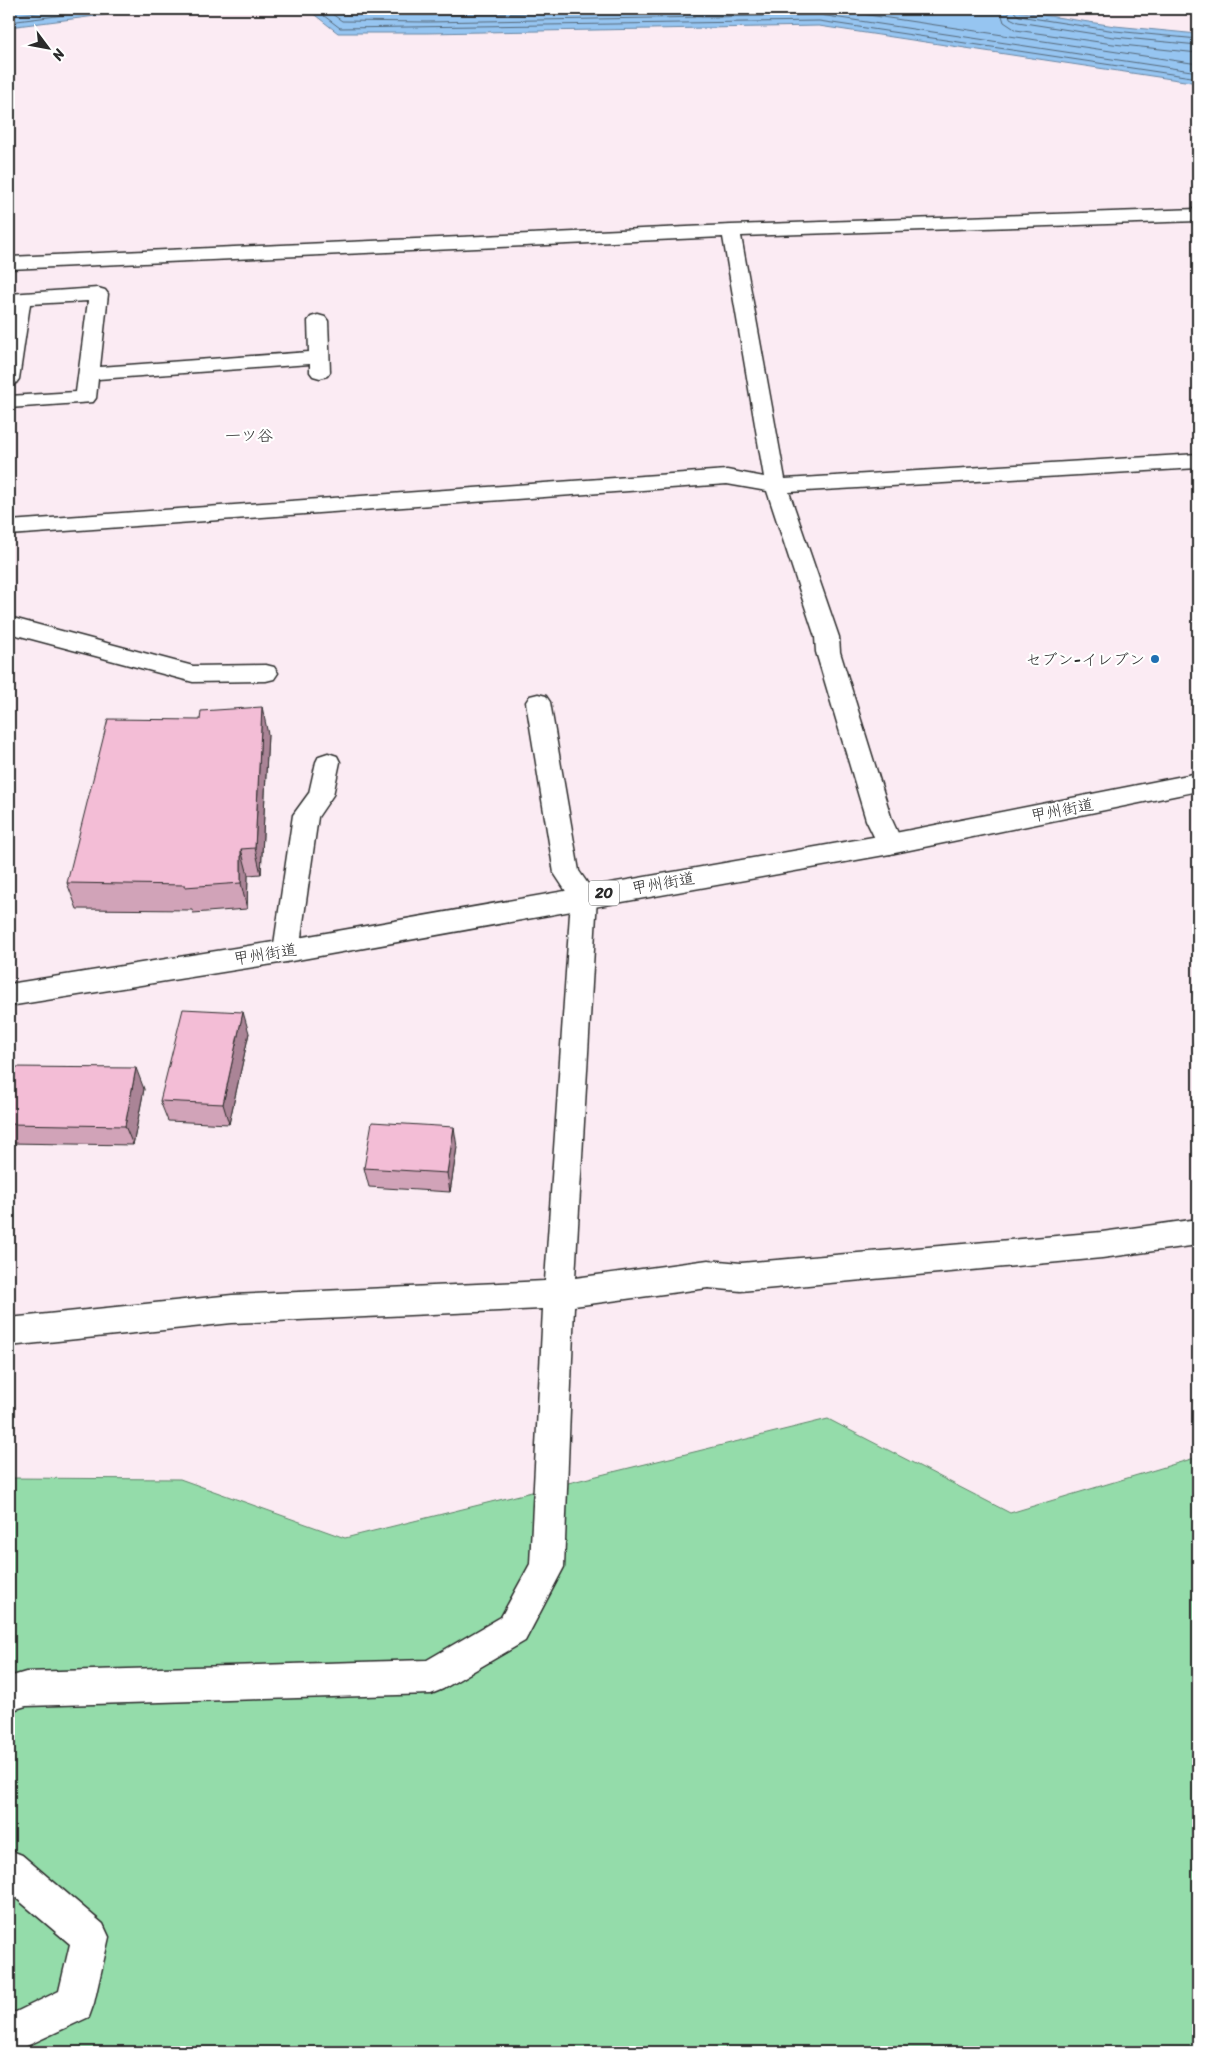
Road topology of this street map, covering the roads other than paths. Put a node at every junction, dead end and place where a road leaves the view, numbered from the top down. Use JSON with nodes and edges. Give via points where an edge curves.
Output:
{"nodes":[{"id":1,"x":1198,"y":215,"type":"edge"},
{"id":2,"x":1198,"y":231,"type":"edge"},
{"id":3,"x":732,"y":240,"type":"junction"},
{"id":4,"x":9,"y":263,"type":"edge"},
{"id":5,"x":15,"y":300,"type":"edge"},
{"id":6,"x":318,"y":321,"type":"dead end"},
{"id":7,"x":89,"y":374,"type":"junction"},
{"id":8,"x":9,"y":379,"type":"edge"},
{"id":9,"x":9,"y":402,"type":"edge"},
{"id":10,"x":1198,"y":460,"type":"edge"},
{"id":11,"x":776,"y":486,"type":"junction"},
{"id":12,"x":9,"y":528,"type":"edge"},
{"id":13,"x":9,"y":625,"type":"edge"},
{"id":14,"x":266,"y":673,"type":"dead end"},
{"id":15,"x":538,"y":702,"type":"dead end"},
{"id":16,"x":328,"y":762,"type":"dead end"},
{"id":17,"x":1198,"y":782,"type":"edge"},
{"id":18,"x":890,"y":844,"type":"junction"},
{"id":19,"x":584,"y":897,"type":"junction"},
{"id":20,"x":286,"y":951,"type":"junction"},
{"id":21,"x":9,"y":995,"type":"edge"},
{"id":22,"x":1198,"y":1232,"type":"edge"},
{"id":23,"x":560,"y":1294,"type":"junction"},
{"id":24,"x":9,"y":1332,"type":"edge"},
{"id":25,"x":9,"y":1694,"type":"edge"},
{"id":26,"x":9,"y":1868,"type":"edge"},
{"id":27,"x":9,"y":2031,"type":"edge"}],
"edges":[{"from":1,"to":3,"type":"main road"},
{"from":2,"to":3,"type":"main road"},
{"from":3,"to":4,"type":"main road"},
{"from":3,"to":11,"type":"main road"},
{"from":5,"to":7,"type":"main road","via":[[98,294]]},
{"from":5,"to":8,"type":"main road"},
{"from":6,"to":7,"type":"main road","via":[[319,365]]},
{"from":7,"to":9,"type":"main road","via":[[86,398]]},
{"from":10,"to":11,"type":"main road"},
{"from":11,"to":12,"type":"main road","via":[[727,477]]},
{"from":11,"to":18,"type":"main road","via":[[827,637],[828,652],[879,820]]},
{"from":13,"to":14,"type":"main road","via":[[193,674]]},
{"from":15,"to":19,"type":"main road","via":[[567,873]]},
{"from":16,"to":20,"type":"main road","via":[[321,795],[306,815]]},
{"from":17,"to":18,"type":"main road","name":"甲州街道","number":"20"},
{"from":18,"to":19,"type":"main road","name":"甲州街道","number":"20"},
{"from":19,"to":20,"type":"main road","name":"甲州街道","number":"20"},
{"from":19,"to":23,"type":"main road"},
{"from":20,"to":21,"type":"main road","name":"甲州街道","number":"20"},
{"from":22,"to":23,"type":"main road","via":[[1102,1245],[740,1277],[708,1274]]},
{"from":23,"to":24,"type":"main road","via":[[232,1309]]},
{"from":23,"to":25,"type":"main road","via":[[546,1567],[513,1629],[431,1677],[26,1689]]},
{"from":26,"to":27,"type":"main road","via":[[90,1937],[75,2003],[18,2030]]}]}
